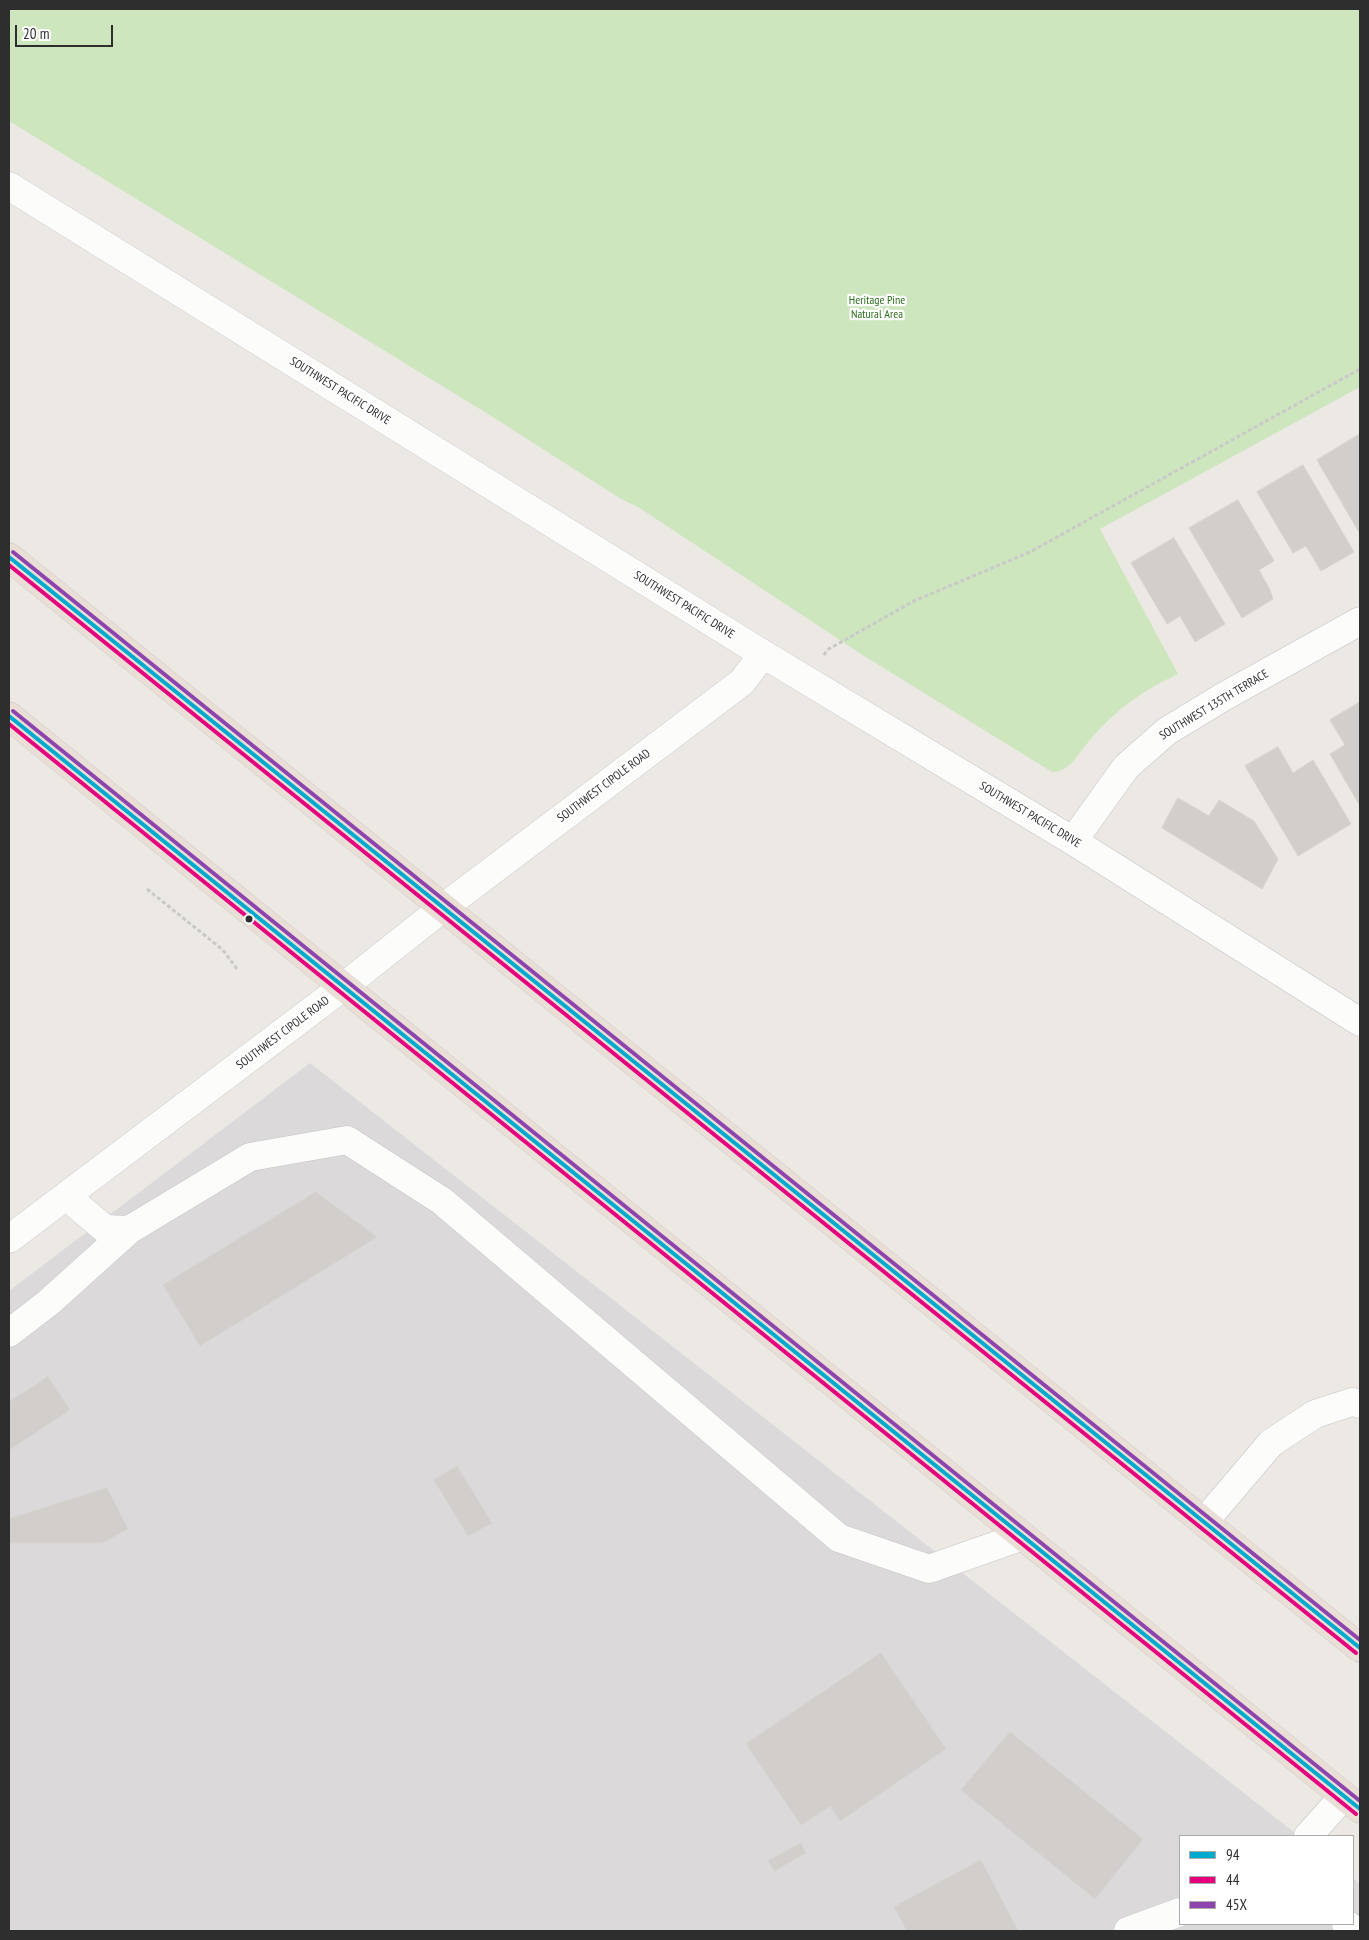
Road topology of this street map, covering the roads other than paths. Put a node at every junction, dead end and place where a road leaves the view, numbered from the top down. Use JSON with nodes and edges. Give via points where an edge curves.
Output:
{"nodes":[{"id":1,"x":9,"y":186,"type":"edge"},
{"id":2,"x":9,"y":557,"type":"edge"},
{"id":3,"x":1360,"y":621,"type":"edge"},
{"id":4,"x":763,"y":654,"type":"junction"},
{"id":5,"x":9,"y":716,"type":"edge"},
{"id":6,"x":1073,"y":841,"type":"junction"},
{"id":7,"x":444,"y":907,"type":"junction"},
{"id":8,"x":343,"y":988,"type":"junction"},
{"id":9,"x":1360,"y":1022,"type":"edge"},
{"id":10,"x":66,"y":1196,"type":"junction"},
{"id":11,"x":129,"y":1230,"type":"junction"},
{"id":12,"x":9,"y":1239,"type":"edge"},
{"id":13,"x":9,"y":1333,"type":"edge"},
{"id":14,"x":1360,"y":1404,"type":"edge"},
{"id":15,"x":1204,"y":1522,"type":"junction"},
{"id":16,"x":1023,"y":1536,"type":"junction"},
{"id":17,"x":1360,"y":1648,"type":"edge"},
{"id":18,"x":1352,"y":1802,"type":"edge"},
{"id":19,"x":1309,"y":1835,"type":"edge"},
{"id":20,"x":1179,"y":1912,"type":"edge"},
{"id":21,"x":1128,"y":1931,"type":"edge"}],
"edges":[{"from":1,"to":4,"type":"street","name":"SOUTHWEST PACIFIC DRIVE"},
{"from":2,"to":7,"type":"highway"},
{"from":3,"to":6,"type":"street","name":"SOUTHWEST 135TH TERRACE","via":[[1167,731],[1126,767]]},
{"from":4,"to":6,"type":"street","name":"SOUTHWEST PACIFIC DRIVE"},
{"from":4,"to":7,"type":"street","name":"SOUTHWEST CIPOLE ROAD","via":[[742,682]]},
{"from":5,"to":8,"type":"highway"},
{"from":6,"to":9,"type":"street","name":"SOUTHWEST PACIFIC DRIVE"},
{"from":7,"to":8,"type":"street","name":"SOUTHWEST CIPOLE ROAD"},
{"from":7,"to":15,"type":"highway"},
{"from":8,"to":10,"type":"street","name":"SOUTHWEST CIPOLE ROAD"},
{"from":8,"to":16,"type":"highway"},
{"from":10,"to":11,"type":"street","via":[[105,1229]]},
{"from":10,"to":12,"type":"street","name":"SOUTHWEST CIPOLE ROAD"},
{"from":11,"to":13,"type":"street","via":[[48,1303]]},
{"from":11,"to":16,"type":"street","via":[[250,1157],[347,1140],[442,1201],[839,1538],[929,1568]]},
{"from":14,"to":15,"type":"street","via":[[1352,1402],[1315,1414],[1271,1443]]},
{"from":15,"to":17,"type":"highway"},
{"from":16,"to":18,"type":"highway"},
{"from":18,"to":19,"type":"street"},
{"from":20,"to":21,"type":"street"}]}
